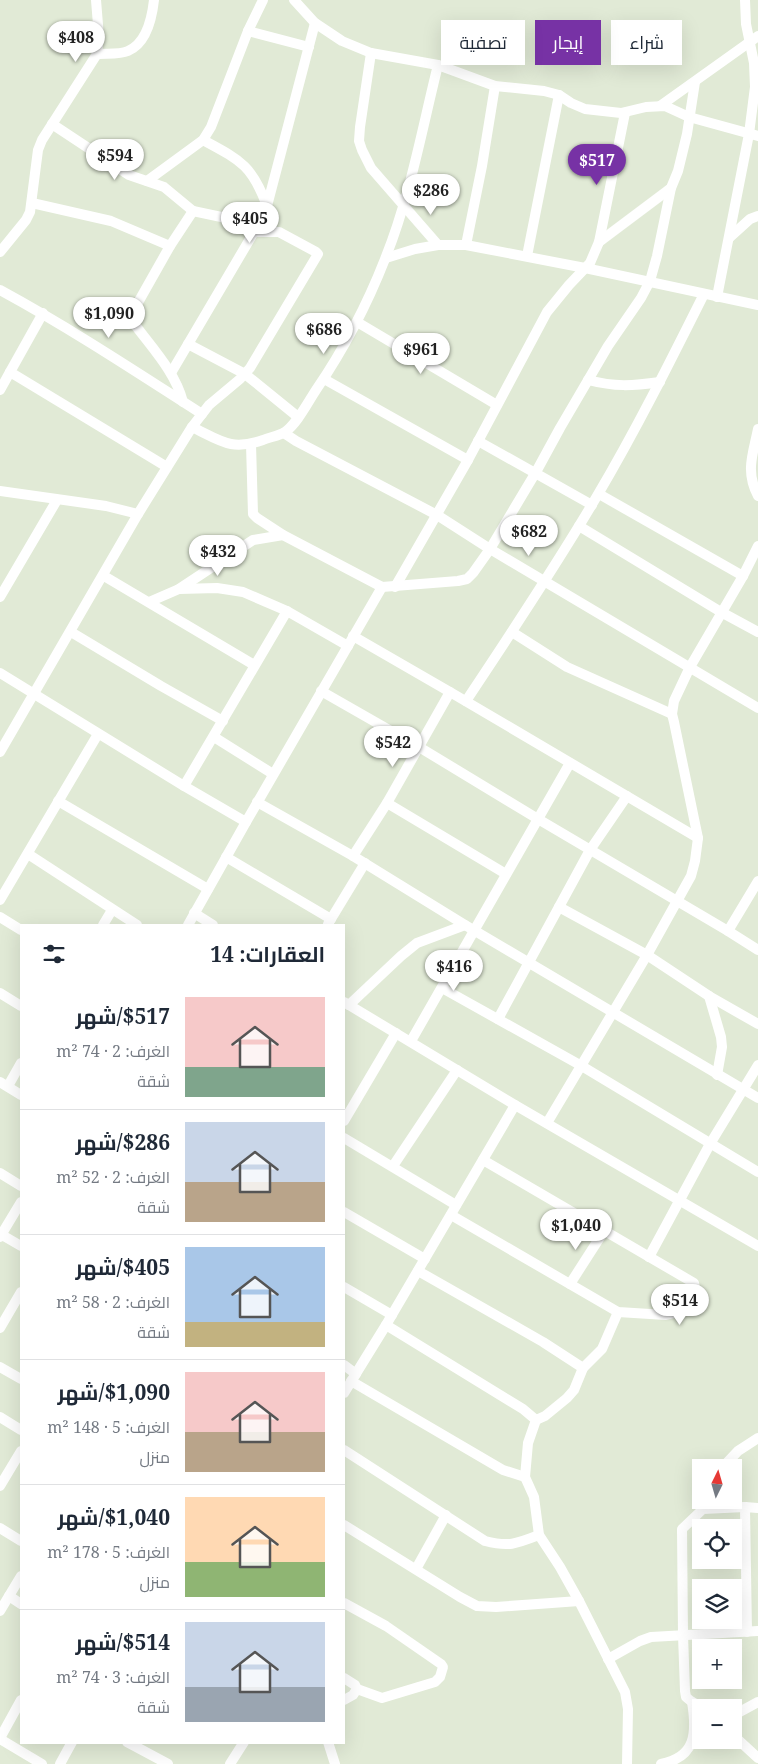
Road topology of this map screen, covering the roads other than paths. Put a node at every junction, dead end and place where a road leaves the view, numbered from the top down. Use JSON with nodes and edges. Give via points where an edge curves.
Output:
{"nodes":[{"id":1,"x":96,"y":0,"type":"edge"},
{"id":2,"x":154,"y":0,"type":"edge"},
{"id":3,"x":263,"y":0,"type":"edge"},
{"id":4,"x":294,"y":0,"type":"edge"},
{"id":5,"x":746,"y":0,"type":"edge"},
{"id":6,"x":315,"y":22,"type":"junction"},
{"id":7,"x":248,"y":31,"type":"junction"},
{"id":8,"x":754,"y":39,"type":"edge"},
{"id":9,"x":309,"y":46,"type":"junction"},
{"id":10,"x":371,"y":53,"type":"junction"},
{"id":11,"x":96,"y":54,"type":"junction"},
{"id":12,"x":438,"y":65,"type":"junction"},
{"id":13,"x":696,"y":82,"type":"junction"},
{"id":14,"x":495,"y":86,"type":"junction"},
{"id":15,"x":559,"y":95,"type":"junction"},
{"id":16,"x":660,"y":106,"type":"junction"},
{"id":17,"x":626,"y":113,"type":"junction"},
{"id":18,"x":689,"y":116,"type":"junction"},
{"id":19,"x":52,"y":124,"type":"junction"},
{"id":20,"x":754,"y":135,"type":"edge"},
{"id":21,"x":203,"y":140,"type":"junction"},
{"id":22,"x":147,"y":181,"type":"junction"},
{"id":23,"x":670,"y":188,"type":"junction"},
{"id":24,"x":32,"y":203,"type":"junction"},
{"id":25,"x":267,"y":206,"type":"junction"},
{"id":26,"x":403,"y":206,"type":"junction"},
{"id":27,"x":193,"y":211,"type":"junction"},
{"id":28,"x":758,"y":216,"type":"edge"},
{"id":29,"x":258,"y":232,"type":"junction"},
{"id":30,"x":729,"y":238,"type":"junction"},
{"id":31,"x":599,"y":242,"type":"junction"},
{"id":32,"x":438,"y":245,"type":"junction"},
{"id":33,"x":170,"y":246,"type":"junction"},
{"id":34,"x":466,"y":246,"type":"junction"},
{"id":35,"x":0,"y":252,"type":"edge"},
{"id":36,"x":527,"y":256,"type":"junction"},
{"id":37,"x":386,"y":258,"type":"junction"},
{"id":38,"x":585,"y":268,"type":"junction"},
{"id":39,"x":650,"y":282,"type":"junction"},
{"id":40,"x":0,"y":290,"type":"edge"},
{"id":41,"x":704,"y":294,"type":"junction"},
{"id":42,"x":717,"y":297,"type":"junction"},
{"id":43,"x":758,"y":305,"type":"edge"},
{"id":44,"x":42,"y":313,"type":"junction"},
{"id":45,"x":357,"y":322,"type":"junction"},
{"id":46,"x":188,"y":344,"type":"junction"},
{"id":47,"x":10,"y":372,"type":"junction"},
{"id":48,"x":171,"y":373,"type":"junction"},
{"id":49,"x":245,"y":374,"type":"junction"},
{"id":50,"x":324,"y":379,"type":"junction"},
{"id":51,"x":588,"y":380,"type":"junction"},
{"id":52,"x":660,"y":382,"type":"junction"},
{"id":53,"x":0,"y":390,"type":"edge"},
{"id":54,"x":183,"y":402,"type":"junction"},
{"id":55,"x":497,"y":405,"type":"junction"},
{"id":56,"x":202,"y":414,"type":"junction"},
{"id":57,"x":298,"y":417,"type":"junction"},
{"id":58,"x":192,"y":427,"type":"junction"},
{"id":59,"x":758,"y":428,"type":"edge"},
{"id":60,"x":284,"y":433,"type":"junction"},
{"id":61,"x":478,"y":441,"type":"junction"},
{"id":62,"x":252,"y":444,"type":"junction"},
{"id":63,"x":468,"y":460,"type":"junction"},
{"id":64,"x":167,"y":467,"type":"junction"},
{"id":65,"x":536,"y":472,"type":"junction"},
{"id":66,"x":0,"y":491,"type":"edge"},
{"id":67,"x":598,"y":494,"type":"junction"},
{"id":68,"x":758,"y":496,"type":"edge"},
{"id":69,"x":57,"y":500,"type":"junction"},
{"id":70,"x":592,"y":505,"type":"junction"},
{"id":71,"x":138,"y":514,"type":"junction"},
{"id":72,"x":437,"y":515,"type":"junction"},
{"id":73,"x":579,"y":526,"type":"junction"},
{"id":74,"x":283,"y":535,"type":"junction"},
{"id":75,"x":490,"y":549,"type":"junction"},
{"id":76,"x":757,"y":552,"type":"edge"},
{"id":77,"x":104,"y":576,"type":"junction"},
{"id":78,"x":743,"y":576,"type":"junction"},
{"id":79,"x":546,"y":581,"type":"junction"},
{"id":80,"x":382,"y":587,"type":"junction"},
{"id":81,"x":395,"y":587,"type":"junction"},
{"id":82,"x":179,"y":589,"type":"junction"},
{"id":83,"x":1,"y":592,"type":"edge"},
{"id":84,"x":149,"y":602,"type":"junction"},
{"id":85,"x":288,"y":611,"type":"junction"},
{"id":86,"x":721,"y":612,"type":"junction"},
{"id":87,"x":71,"y":632,"type":"junction"},
{"id":88,"x":512,"y":632,"type":"junction"},
{"id":89,"x":758,"y":632,"type":"edge"},
{"id":90,"x":353,"y":636,"type":"junction"},
{"id":91,"x":348,"y":646,"type":"junction"},
{"id":92,"x":254,"y":665,"type":"junction"},
{"id":93,"x":690,"y":667,"type":"junction"},
{"id":94,"x":0,"y":673,"type":"edge"},
{"id":95,"x":321,"y":691,"type":"junction"},
{"id":96,"x":450,"y":692,"type":"junction"},
{"id":97,"x":34,"y":695,"type":"junction"},
{"id":98,"x":466,"y":701,"type":"junction"},
{"id":99,"x":758,"y":708,"type":"edge"},
{"id":100,"x":672,"y":714,"type":"junction"},
{"id":101,"x":223,"y":721,"type":"junction"},
{"id":102,"x":98,"y":734,"type":"junction"},
{"id":103,"x":214,"y":737,"type":"junction"},
{"id":104,"x":420,"y":747,"type":"junction"},
{"id":105,"x":0,"y":752,"type":"edge"},
{"id":106,"x":570,"y":763,"type":"junction"},
{"id":107,"x":273,"y":774,"type":"junction"},
{"id":108,"x":184,"y":786,"type":"junction"},
{"id":109,"x":627,"y":796,"type":"junction"},
{"id":110,"x":58,"y":801,"type":"junction"},
{"id":111,"x":257,"y":802,"type":"junction"},
{"id":112,"x":387,"y":803,"type":"junction"},
{"id":113,"x":538,"y":819,"type":"junction"},
{"id":114,"x":246,"y":822,"type":"junction"},
{"id":115,"x":698,"y":838,"type":"junction"},
{"id":116,"x":590,"y":850,"type":"junction"},
{"id":117,"x":28,"y":854,"type":"junction"},
{"id":118,"x":353,"y":856,"type":"junction"},
{"id":119,"x":226,"y":857,"type":"junction"},
{"id":120,"x":365,"y":863,"type":"junction"},
{"id":121,"x":506,"y":874,"type":"junction"},
{"id":122,"x":758,"y":881,"type":"edge"},
{"id":123,"x":208,"y":889,"type":"junction"},
{"id":124,"x":0,"y":900,"type":"edge"},
{"id":125,"x":678,"y":901,"type":"junction"},
{"id":126,"x":559,"y":907,"type":"junction"},
{"id":127,"x":112,"y":910,"type":"junction"},
{"id":128,"x":194,"y":914,"type":"junction"},
{"id":129,"x":0,"y":917,"type":"edge"},
{"id":130,"x":329,"y":922,"type":"edge"},
{"id":131,"x":104,"y":924,"type":"edge"},
{"id":132,"x":136,"y":924,"type":"edge"},
{"id":133,"x":189,"y":924,"type":"edge"},
{"id":134,"x":212,"y":924,"type":"edge"},
{"id":135,"x":464,"y":925,"type":"junction"},
{"id":136,"x":20,"y":929,"type":"edge"},
{"id":137,"x":474,"y":930,"type":"junction"},
{"id":138,"x":728,"y":931,"type":"junction"},
{"id":139,"x":758,"y":950,"type":"edge"},
{"id":140,"x":647,"y":955,"type":"junction"},
{"id":141,"x":529,"y":962,"type":"junction"},
{"id":142,"x":442,"y":988,"type":"junction"},
{"id":143,"x":0,"y":993,"type":"edge"},
{"id":144,"x":709,"y":996,"type":"junction"},
{"id":145,"x":347,"y":1004,"type":"edge"},
{"id":146,"x":20,"y":1005,"type":"edge"},
{"id":147,"x":612,"y":1012,"type":"junction"},
{"id":148,"x":498,"y":1019,"type":"junction"},
{"id":149,"x":758,"y":1024,"type":"edge"},
{"id":150,"x":396,"y":1033,"type":"junction"},
{"id":151,"x":411,"y":1041,"type":"junction"},
{"id":152,"x":20,"y":1064,"type":"edge"},
{"id":153,"x":580,"y":1065,"type":"junction"},
{"id":154,"x":758,"y":1065,"type":"edge"},
{"id":155,"x":457,"y":1070,"type":"junction"},
{"id":156,"x":717,"y":1075,"type":"junction"},
{"id":157,"x":4,"y":1084,"type":"edge"},
{"id":158,"x":744,"y":1090,"type":"junction"},
{"id":159,"x":20,"y":1093,"type":"edge"},
{"id":160,"x":758,"y":1098,"type":"edge"},
{"id":161,"x":515,"y":1105,"type":"junction"},
{"id":162,"x":345,"y":1119,"type":"edge"},
{"id":163,"x":547,"y":1122,"type":"junction"},
{"id":164,"x":345,"y":1139,"type":"edge"},
{"id":165,"x":710,"y":1144,"type":"junction"},
{"id":166,"x":483,"y":1160,"type":"junction"},
{"id":167,"x":393,"y":1166,"type":"junction"},
{"id":168,"x":758,"y":1172,"type":"edge"},
{"id":169,"x":0,"y":1173,"type":"edge"},
{"id":170,"x":20,"y":1185,"type":"edge"},
{"id":171,"x":678,"y":1200,"type":"junction"},
{"id":172,"x":20,"y":1204,"type":"edge"},
{"id":173,"x":456,"y":1205,"type":"junction"},
{"id":174,"x":345,"y":1213,"type":"edge"},
{"id":175,"x":451,"y":1215,"type":"junction"},
{"id":176,"x":604,"y":1231,"type":"junction"},
{"id":177,"x":1,"y":1236,"type":"edge"},
{"id":178,"x":20,"y":1246,"type":"edge"},
{"id":179,"x":758,"y":1246,"type":"edge"},
{"id":180,"x":649,"y":1257,"type":"junction"},
{"id":181,"x":425,"y":1259,"type":"junction"},
{"id":182,"x":418,"y":1271,"type":"junction"},
{"id":183,"x":570,"y":1284,"type":"junction"},
{"id":184,"x":345,"y":1288,"type":"edge"},
{"id":185,"x":20,"y":1294,"type":"edge"},
{"id":186,"x":618,"y":1312,"type":"junction"},
{"id":187,"x":392,"y":1315,"type":"junction"},
{"id":188,"x":386,"y":1325,"type":"junction"},
{"id":189,"x":0,"y":1328,"type":"edge"},
{"id":190,"x":345,"y":1366,"type":"edge"},
{"id":191,"x":0,"y":1367,"type":"edge"},
{"id":192,"x":583,"y":1368,"type":"junction"},
{"id":193,"x":354,"y":1377,"type":"junction"},
{"id":194,"x":20,"y":1378,"type":"edge"},
{"id":195,"x":345,"y":1391,"type":"edge"},
{"id":196,"x":0,"y":1417,"type":"edge"},
{"id":197,"x":536,"y":1420,"type":"junction"},
{"id":198,"x":20,"y":1429,"type":"edge"},
{"id":199,"x":758,"y":1438,"type":"edge"},
{"id":200,"x":345,"y":1451,"type":"edge"},
{"id":201,"x":20,"y":1453,"type":"edge"},
{"id":202,"x":730,"y":1459,"type":"edge"},
{"id":203,"x":525,"y":1477,"type":"junction"},
{"id":204,"x":0,"y":1486,"type":"edge"},
{"id":205,"x":742,"y":1507,"type":"edge"},
{"id":206,"x":745,"y":1507,"type":"junction"},
{"id":207,"x":758,"y":1508,"type":"edge"},
{"id":208,"x":700,"y":1509,"type":"edge"},
{"id":209,"x":446,"y":1515,"type":"junction"},
{"id":210,"x":345,"y":1526,"type":"edge"},
{"id":211,"x":0,"y":1528,"type":"edge"},
{"id":212,"x":539,"y":1535,"type":"junction"},
{"id":213,"x":20,"y":1540,"type":"edge"},
{"id":214,"x":416,"y":1569,"type":"junction"},
{"id":215,"x":20,"y":1578,"type":"edge"},
{"id":216,"x":9,"y":1596,"type":"junction"},
{"id":217,"x":579,"y":1601,"type":"junction"},
{"id":218,"x":20,"y":1603,"type":"edge"},
{"id":219,"x":345,"y":1604,"type":"edge"},
{"id":220,"x":1,"y":1608,"type":"edge"},
{"id":221,"x":758,"y":1631,"type":"edge"},
{"id":222,"x":747,"y":1632,"type":"junction"},
{"id":223,"x":683,"y":1634,"type":"junction"},
{"id":224,"x":608,"y":1658,"type":"junction"},
{"id":225,"x":345,"y":1679,"type":"edge"},
{"id":226,"x":357,"y":1689,"type":"junction"},
{"id":227,"x":345,"y":1699,"type":"edge"},
{"id":228,"x":20,"y":1702,"type":"edge"},
{"id":229,"x":692,"y":1702,"type":"edge"},
{"id":230,"x":758,"y":1702,"type":"edge"},
{"id":231,"x":742,"y":1711,"type":"edge"},
{"id":232,"x":0,"y":1739,"type":"edge"},
{"id":233,"x":692,"y":1740,"type":"edge"},
{"id":234,"x":742,"y":1743,"type":"edge"},
{"id":235,"x":71,"y":1744,"type":"edge"},
{"id":236,"x":131,"y":1744,"type":"edge"},
{"id":237,"x":243,"y":1744,"type":"edge"},
{"id":238,"x":329,"y":1744,"type":"edge"},
{"id":239,"x":690,"y":1748,"type":"joint"},
{"id":240,"x":758,"y":1758,"type":"edge"},
{"id":241,"x":42,"y":1764,"type":"edge"},
{"id":242,"x":60,"y":1764,"type":"edge"},
{"id":243,"x":168,"y":1764,"type":"edge"},
{"id":244,"x":230,"y":1764,"type":"edge"},
{"id":245,"x":335,"y":1764,"type":"edge"},
{"id":246,"x":627,"y":1764,"type":"edge"},
{"id":247,"x":661,"y":1764,"type":"edge"}],
"edges":[{"from":1,"to":11,"type":"street","via":[[99,37]]},
{"from":2,"to":11,"type":"street","via":[[148,28],[135,48],[127,52]]},
{"from":3,"to":7,"type":"street"},
{"from":4,"to":6,"type":"street"},
{"from":5,"to":8,"type":"street"},
{"from":6,"to":9,"type":"street"},
{"from":6,"to":10,"type":"street","via":[[342,41]]},
{"from":7,"to":9,"type":"street"},
{"from":7,"to":21,"type":"street"},
{"from":8,"to":13,"type":"street"},
{"from":8,"to":20,"type":"street"},
{"from":9,"to":25,"type":"street"},
{"from":10,"to":12,"type":"street"},
{"from":10,"to":26,"type":"street","via":[[359,142],[371,168]]},
{"from":11,"to":19,"type":"street"},
{"from":12,"to":14,"type":"street"},
{"from":12,"to":26,"type":"street"},
{"from":13,"to":16,"type":"street"},
{"from":13,"to":18,"type":"street"},
{"from":14,"to":15,"type":"street"},
{"from":14,"to":34,"type":"street"},
{"from":15,"to":17,"type":"street","via":[[585,109]]},
{"from":15,"to":36,"type":"street"},
{"from":16,"to":17,"type":"street"},
{"from":16,"to":18,"type":"street"},
{"from":17,"to":31,"type":"street"},
{"from":18,"to":20,"type":"street"},
{"from":18,"to":23,"type":"street"},
{"from":19,"to":22,"type":"street","via":[[128,175]]},
{"from":19,"to":24,"type":"street","via":[[38,150]]},
{"from":20,"to":30,"type":"street"},
{"from":21,"to":22,"type":"street"},
{"from":21,"to":25,"type":"street","via":[[248,169]]},
{"from":22,"to":27,"type":"street","via":[[164,187]]},
{"from":23,"to":31,"type":"street"},
{"from":23,"to":39,"type":"street"},
{"from":24,"to":33,"type":"street","via":[[111,221]]},
{"from":24,"to":35,"type":"street","via":[[26,220]]},
{"from":25,"to":29,"type":"street"},
{"from":26,"to":32,"type":"street"},
{"from":26,"to":37,"type":"street"},
{"from":27,"to":29,"type":"street","via":[[226,218]]},
{"from":27,"to":33,"type":"street"},
{"from":28,"to":30,"type":"street"},
{"from":29,"to":46,"type":"street"},
{"from":29,"to":49,"type":"street","via":[[279,232],[318,254]]},
{"from":30,"to":42,"type":"street"},
{"from":31,"to":38,"type":"street","via":[[594,257]]},
{"from":32,"to":34,"type":"street"},
{"from":32,"to":37,"type":"street"},
{"from":33,"to":48,"type":"street","via":[[131,315]]},
{"from":34,"to":36,"type":"street"},
{"from":36,"to":38,"type":"street"},
{"from":37,"to":45,"type":"street"},
{"from":38,"to":39,"type":"street"},
{"from":38,"to":55,"type":"street","via":[[547,312]]},
{"from":39,"to":41,"type":"street"},
{"from":39,"to":51,"type":"street"},
{"from":40,"to":44,"type":"street"},
{"from":41,"to":42,"type":"street"},
{"from":41,"to":52,"type":"street"},
{"from":42,"to":43,"type":"street"},
{"from":44,"to":47,"type":"street"},
{"from":44,"to":54,"type":"street"},
{"from":45,"to":50,"type":"street"},
{"from":45,"to":55,"type":"street"},
{"from":46,"to":48,"type":"street"},
{"from":46,"to":49,"type":"street"},
{"from":47,"to":53,"type":"street"},
{"from":47,"to":64,"type":"street"},
{"from":48,"to":54,"type":"street"},
{"from":49,"to":56,"type":"street"},
{"from":49,"to":57,"type":"street"},
{"from":50,"to":57,"type":"street"},
{"from":50,"to":63,"type":"street"},
{"from":51,"to":52,"type":"street","via":[[617,386]]},
{"from":51,"to":65,"type":"street"},
{"from":52,"to":67,"type":"street"},
{"from":54,"to":56,"type":"street"},
{"from":55,"to":61,"type":"street"},
{"from":56,"to":58,"type":"street"},
{"from":57,"to":60,"type":"street"},
{"from":58,"to":62,"type":"street","via":[[229,445]]},
{"from":58,"to":64,"type":"street"},
{"from":59,"to":68,"type":"street","via":[[750,475]]},
{"from":60,"to":62,"type":"street"},
{"from":60,"to":72,"type":"street"},
{"from":61,"to":63,"type":"street"},
{"from":61,"to":65,"type":"street"},
{"from":62,"to":74,"type":"street","via":[[253,514]]},
{"from":63,"to":72,"type":"street"},
{"from":64,"to":71,"type":"street"},
{"from":65,"to":70,"type":"street"},
{"from":65,"to":75,"type":"street"},
{"from":66,"to":69,"type":"street"},
{"from":67,"to":70,"type":"street"},
{"from":67,"to":78,"type":"street"},
{"from":69,"to":71,"type":"street"},
{"from":69,"to":83,"type":"street"},
{"from":70,"to":73,"type":"street"},
{"from":71,"to":77,"type":"street"},
{"from":72,"to":75,"type":"street"},
{"from":72,"to":81,"type":"street"},
{"from":73,"to":79,"type":"street"},
{"from":73,"to":86,"type":"street"},
{"from":74,"to":80,"type":"street"},
{"from":74,"to":82,"type":"street","via":[[253,540]]},
{"from":75,"to":79,"type":"street"},
{"from":75,"to":81,"type":"street","via":[[467,579]]},
{"from":76,"to":78,"type":"street"},
{"from":77,"to":84,"type":"street"},
{"from":77,"to":87,"type":"street"},
{"from":78,"to":86,"type":"street"},
{"from":79,"to":88,"type":"street"},
{"from":79,"to":93,"type":"street"},
{"from":80,"to":81,"type":"street"},
{"from":80,"to":90,"type":"street"},
{"from":82,"to":84,"type":"street"},
{"from":82,"to":85,"type":"street","via":[[217,588],[243,592]]},
{"from":84,"to":92,"type":"street"},
{"from":85,"to":91,"type":"street"},
{"from":85,"to":92,"type":"street"},
{"from":86,"to":89,"type":"street"},
{"from":86,"to":93,"type":"street"},
{"from":87,"to":97,"type":"street"},
{"from":87,"to":101,"type":"street"},
{"from":88,"to":98,"type":"street"},
{"from":88,"to":100,"type":"street","via":[[567,667]]},
{"from":90,"to":91,"type":"street"},
{"from":90,"to":96,"type":"street"},
{"from":91,"to":95,"type":"street"},
{"from":92,"to":101,"type":"street"},
{"from":93,"to":99,"type":"street"},
{"from":93,"to":100,"type":"street","via":[[674,701]]},
{"from":94,"to":97,"type":"street"},
{"from":95,"to":104,"type":"street"},
{"from":95,"to":107,"type":"street"},
{"from":96,"to":98,"type":"street"},
{"from":96,"to":104,"type":"street"},
{"from":97,"to":102,"type":"street"},
{"from":97,"to":105,"type":"street"},
{"from":98,"to":106,"type":"street"},
{"from":100,"to":115,"type":"street"},
{"from":101,"to":103,"type":"street"},
{"from":102,"to":108,"type":"street"},
{"from":102,"to":110,"type":"street"},
{"from":103,"to":107,"type":"street"},
{"from":103,"to":108,"type":"street"},
{"from":104,"to":112,"type":"street"},
{"from":104,"to":113,"type":"street"},
{"from":106,"to":109,"type":"street"},
{"from":106,"to":113,"type":"street"},
{"from":107,"to":111,"type":"street"},
{"from":108,"to":114,"type":"street"},
{"from":109,"to":115,"type":"street"},
{"from":109,"to":116,"type":"street"},
{"from":110,"to":117,"type":"street"},
{"from":110,"to":123,"type":"street"},
{"from":111,"to":114,"type":"street"},
{"from":111,"to":118,"type":"street"},
{"from":112,"to":118,"type":"street"},
{"from":112,"to":121,"type":"street"},
{"from":113,"to":116,"type":"street"},
{"from":113,"to":121,"type":"street"},
{"from":114,"to":119,"type":"street"},
{"from":115,"to":125,"type":"street","via":[[691,876]]},
{"from":116,"to":125,"type":"street"},
{"from":116,"to":126,"type":"street"},
{"from":117,"to":124,"type":"street"},
{"from":117,"to":127,"type":"street"},
{"from":118,"to":120,"type":"street"},
{"from":119,"to":123,"type":"street"},
{"from":119,"to":130,"type":"street"},
{"from":120,"to":130,"type":"street"},
{"from":120,"to":135,"type":"street"},
{"from":121,"to":137,"type":"street"},
{"from":122,"to":138,"type":"street"},
{"from":123,"to":128,"type":"street"},
{"from":125,"to":138,"type":"street"},
{"from":125,"to":140,"type":"street"},
{"from":126,"to":140,"type":"street"},
{"from":126,"to":141,"type":"street"},
{"from":127,"to":131,"type":"street"},
{"from":127,"to":132,"type":"street"},
{"from":128,"to":133,"type":"street"},
{"from":128,"to":134,"type":"street"},
{"from":129,"to":136,"type":"street"},
{"from":135,"to":137,"type":"street"},
{"from":135,"to":145,"type":"street","via":[[418,944]]},
{"from":137,"to":141,"type":"street"},
{"from":137,"to":142,"type":"street"},
{"from":138,"to":139,"type":"street"},
{"from":140,"to":144,"type":"street"},
{"from":140,"to":147,"type":"street"},
{"from":141,"to":147,"type":"street"},
{"from":141,"to":148,"type":"street"},
{"from":142,"to":148,"type":"street"},
{"from":142,"to":151,"type":"street"},
{"from":143,"to":146,"type":"street"},
{"from":144,"to":149,"type":"street"},
{"from":144,"to":156,"type":"street","via":[[721,1037]]},
{"from":145,"to":150,"type":"street"},
{"from":147,"to":153,"type":"street"},
{"from":147,"to":156,"type":"street"},
{"from":148,"to":153,"type":"street"},
{"from":150,"to":151,"type":"street"},
{"from":150,"to":162,"type":"street"},
{"from":151,"to":155,"type":"street"},
{"from":152,"to":157,"type":"street"},
{"from":153,"to":163,"type":"street"},
{"from":153,"to":165,"type":"street"},
{"from":154,"to":158,"type":"street"},
{"from":155,"to":161,"type":"street"},
{"from":155,"to":167,"type":"street"},
{"from":156,"to":158,"type":"street"},
{"from":157,"to":159,"type":"street"},
{"from":158,"to":160,"type":"street"},
{"from":158,"to":165,"type":"street"},
{"from":161,"to":163,"type":"street"},
{"from":161,"to":166,"type":"street"},
{"from":163,"to":171,"type":"street"},
{"from":164,"to":167,"type":"street"},
{"from":165,"to":168,"type":"street"},
{"from":165,"to":171,"type":"street"},
{"from":166,"to":173,"type":"street"},
{"from":166,"to":176,"type":"street"},
{"from":167,"to":173,"type":"street"},
{"from":169,"to":170,"type":"street"},
{"from":171,"to":179,"type":"street"},
{"from":171,"to":180,"type":"street"},
{"from":172,"to":177,"type":"street"},
{"from":173,"to":175,"type":"street"},
{"from":174,"to":181,"type":"street"},
{"from":175,"to":181,"type":"street"},
{"from":175,"to":183,"type":"street"},
{"from":176,"to":180,"type":"street"},
{"from":176,"to":183,"type":"street"},
{"from":177,"to":178,"type":"street"},
{"from":180,"to":186,"type":"street","via":[[694,1283],[695,1288],[676,1314]]},
{"from":181,"to":182,"type":"street"},
{"from":182,"to":187,"type":"street"},
{"from":182,"to":192,"type":"street","via":[[544,1342]]},
{"from":183,"to":186,"type":"street"},
{"from":184,"to":187,"type":"street"},
{"from":185,"to":189,"type":"street"},
{"from":186,"to":192,"type":"street","via":[[602,1349]]},
{"from":187,"to":188,"type":"street"},
{"from":188,"to":193,"type":"street"},
{"from":188,"to":197,"type":"street"},
{"from":190,"to":193,"type":"street"},
{"from":191,"to":194,"type":"street"},
{"from":192,"to":197,"type":"street","via":[[568,1398]]},
{"from":193,"to":195,"type":"street"},
{"from":193,"to":203,"type":"street","via":[[503,1470]]},
{"from":196,"to":198,"type":"street"},
{"from":197,"to":203,"type":"street","via":[[528,1443]]},
{"from":199,"to":202,"type":"street"},
{"from":200,"to":209,"type":"street"},
{"from":201,"to":204,"type":"street"},
{"from":203,"to":212,"type":"street","via":[[534,1497]]},
{"from":205,"to":206,"type":"street"},
{"from":206,"to":207,"type":"street"},
{"from":206,"to":222,"type":"street"},
{"from":208,"to":223,"type":"street","via":[[682,1529]]},
{"from":209,"to":212,"type":"street","via":[[485,1541],[501,1545],[516,1544]]},
{"from":209,"to":214,"type":"street"},
{"from":210,"to":214,"type":"street"},
{"from":211,"to":213,"type":"street"},
{"from":212,"to":217,"type":"street"},
{"from":214,"to":217,"type":"street","via":[[478,1606],[515,1607]]},
{"from":215,"to":216,"type":"street"},
{"from":216,"to":218,"type":"street"},
{"from":216,"to":220,"type":"street"},
{"from":217,"to":224,"type":"street"},
{"from":219,"to":226,"type":"street","via":[[386,1626],[443,1667],[435,1682],[391,1696],[379,1698]]},
{"from":221,"to":222,"type":"street"},
{"from":222,"to":223,"type":"street"},
{"from":223,"to":224,"type":"street","via":[[651,1637]]},
{"from":223,"to":229,"type":"street","via":[[685,1691]]},
{"from":224,"to":246,"type":"street","via":[[627,1701]]},
{"from":225,"to":226,"type":"street"},
{"from":226,"to":227,"type":"street"},
{"from":228,"to":232,"type":"street"},
{"from":230,"to":231,"type":"street"},
{"from":232,"to":241,"type":"street"},
{"from":233,"to":239,"type":"street"},
{"from":234,"to":240,"type":"street"},
{"from":235,"to":242,"type":"street"},
{"from":236,"to":243,"type":"street"},
{"from":237,"to":244,"type":"street"},
{"from":238,"to":245,"type":"street"},
{"from":239,"to":247,"type":"street","via":[[679,1758]]}]}
